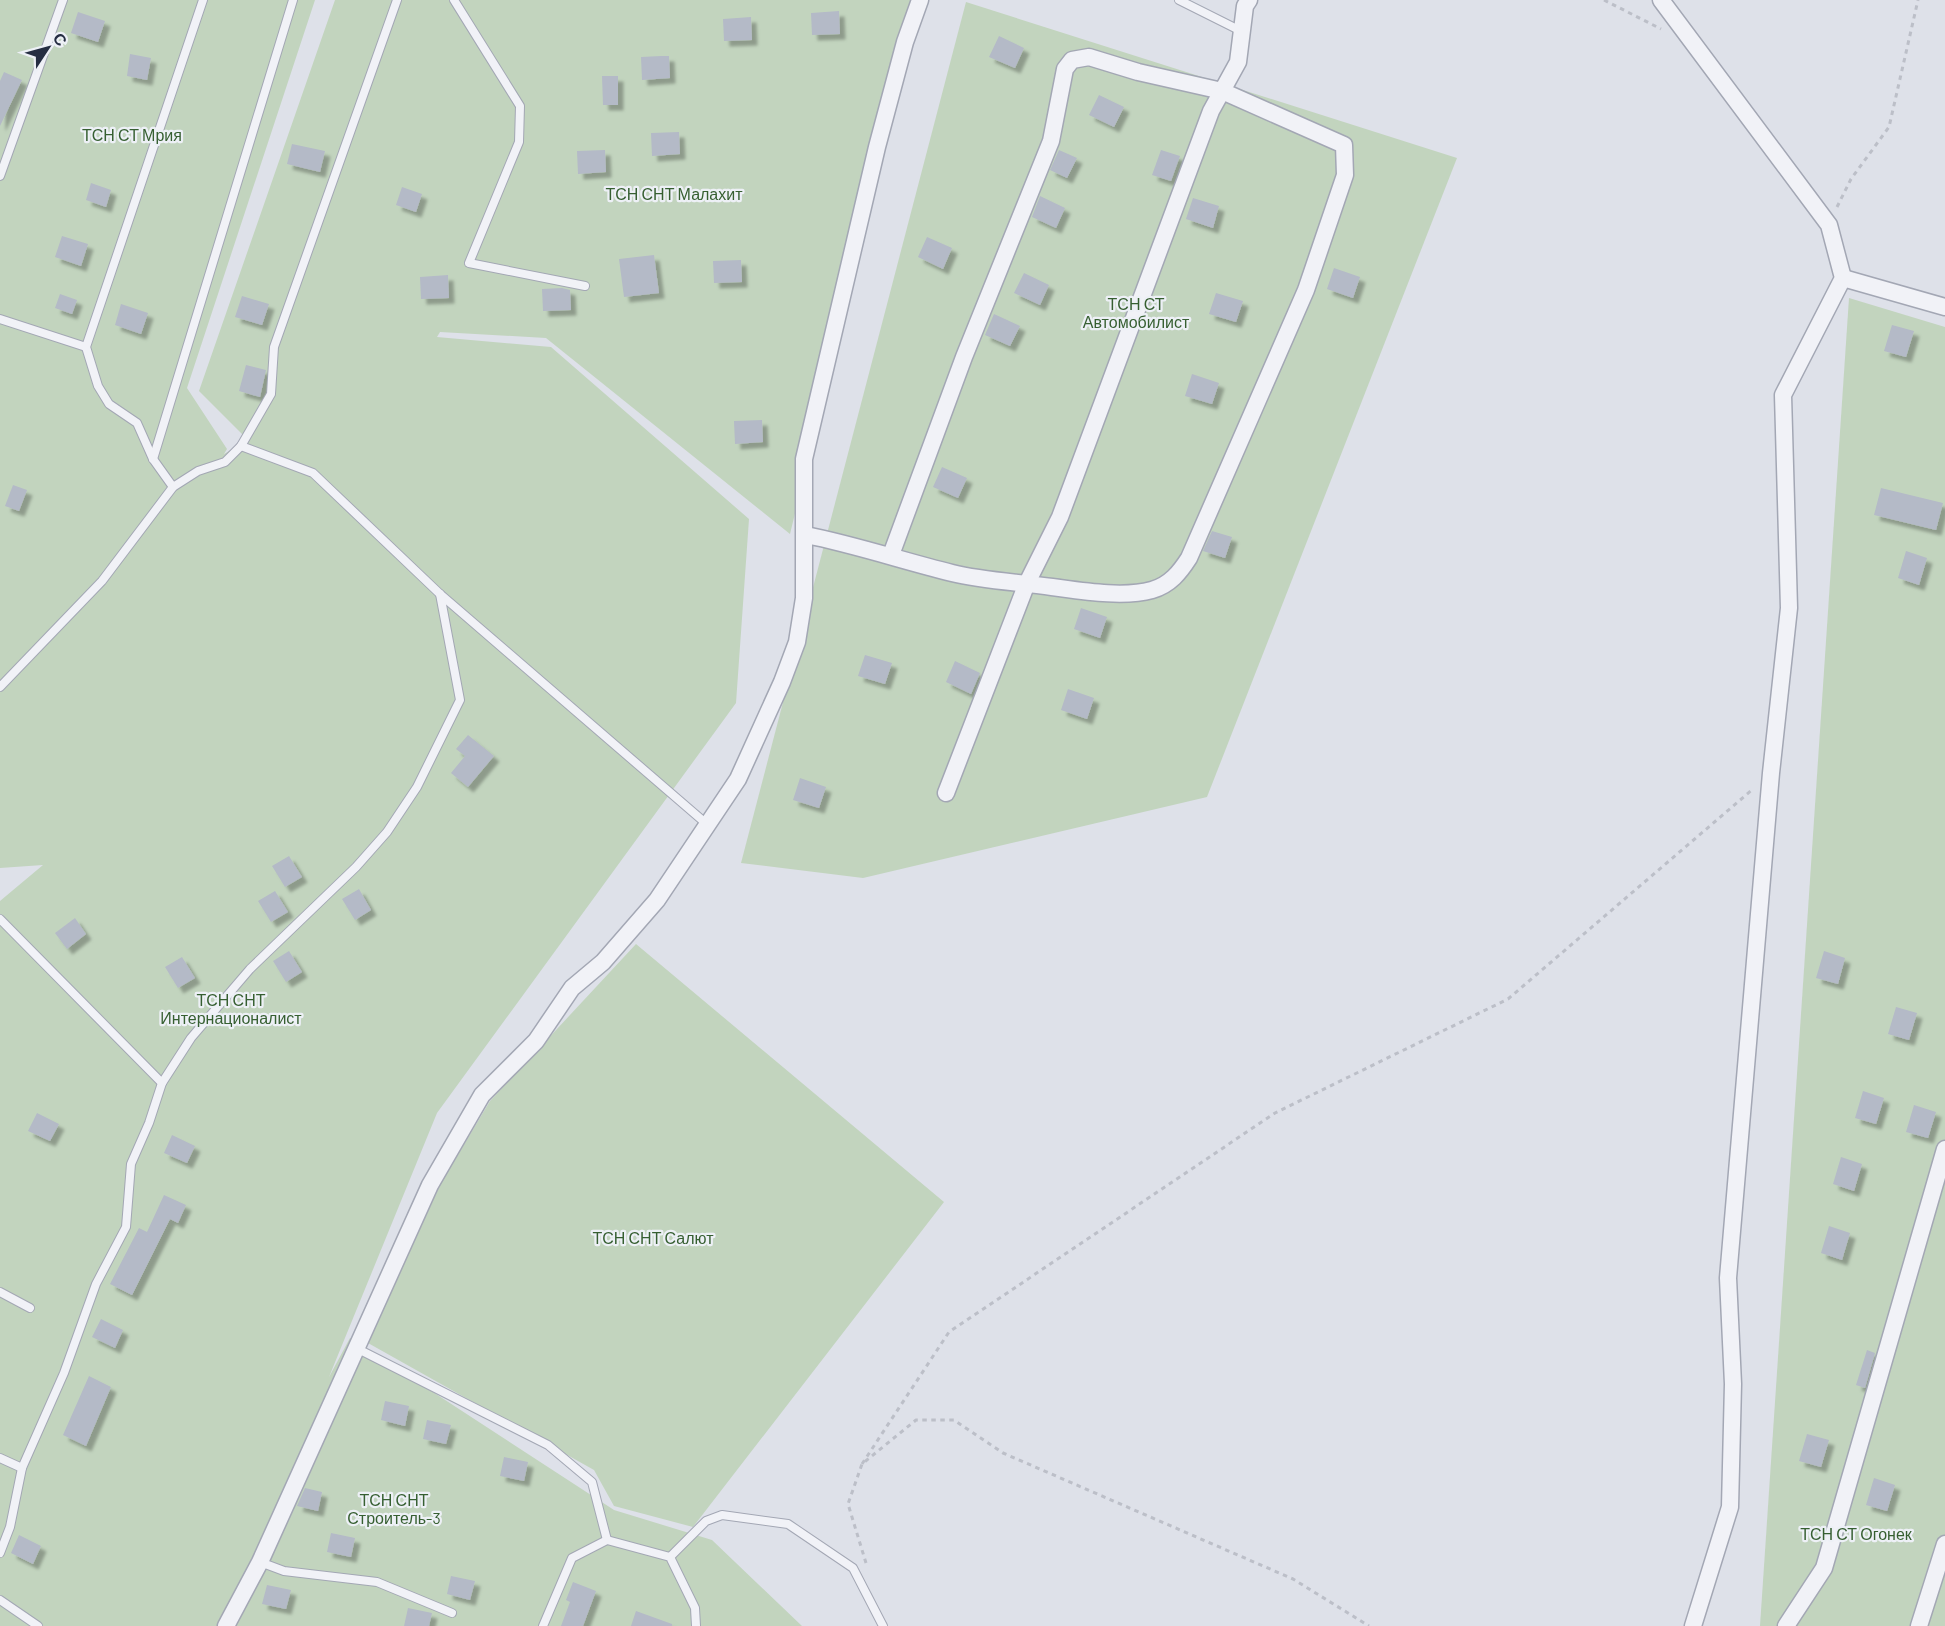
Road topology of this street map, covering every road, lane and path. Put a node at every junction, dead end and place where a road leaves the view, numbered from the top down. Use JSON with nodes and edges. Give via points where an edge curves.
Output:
{"nodes":[{"id":1,"x":63,"y":0,"type":"edge"},
{"id":2,"x":203,"y":0,"type":"edge"},
{"id":3,"x":293,"y":0,"type":"edge"},
{"id":4,"x":397,"y":0,"type":"edge"},
{"id":5,"x":454,"y":0,"type":"edge"},
{"id":6,"x":920,"y":0,"type":"edge"},
{"id":7,"x":1179,"y":0,"type":"edge"},
{"id":8,"x":1249,"y":0,"type":"edge"},
{"id":9,"x":1604,"y":0,"type":"edge"},
{"id":10,"x":1661,"y":0,"type":"edge"},
{"id":11,"x":1918,"y":0,"type":"edge"},
{"id":12,"x":1241,"y":31,"type":"junction"},
{"id":13,"x":1665,"y":31,"type":"dead end"},
{"id":14,"x":1222,"y":91,"type":"junction"},
{"id":15,"x":0,"y":176,"type":"edge"},
{"id":16,"x":1829,"y":225,"type":"junction"},
{"id":17,"x":1843,"y":278,"type":"junction"},
{"id":18,"x":585,"y":286,"type":"dead end"},
{"id":19,"x":1945,"y":307,"type":"edge"},
{"id":20,"x":0,"y":319,"type":"edge"},
{"id":21,"x":86,"y":347,"type":"junction"},
{"id":22,"x":241,"y":446,"type":"junction"},
{"id":23,"x":153,"y":459,"type":"junction"},
{"id":24,"x":173,"y":487,"type":"junction"},
{"id":25,"x":806,"y":535,"type":"junction"},
{"id":26,"x":891,"y":555,"type":"junction"},
{"id":27,"x":1027,"y":583,"type":"junction"},
{"id":28,"x":440,"y":594,"type":"junction"},
{"id":29,"x":0,"y":687,"type":"edge"},
{"id":30,"x":1771,"y":773,"type":"junction"},
{"id":31,"x":946,"y":793,"type":"dead end"},
{"id":32,"x":708,"y":826,"type":"junction"},
{"id":33,"x":0,"y":919,"type":"edge"},
{"id":34,"x":162,"y":1083,"type":"junction"},
{"id":35,"x":1945,"y":1149,"type":"edge"},
{"id":36,"x":0,"y":1292,"type":"edge"},
{"id":37,"x":30,"y":1308,"type":"dead end"},
{"id":38,"x":358,"y":1349,"type":"junction"},
{"id":39,"x":0,"y":1458,"type":"edge"},
{"id":40,"x":862,"y":1464,"type":"junction"},
{"id":41,"x":22,"y":1468,"type":"junction"},
{"id":42,"x":608,"y":1540,"type":"junction"},
{"id":43,"x":1945,"y":1544,"type":"edge"},
{"id":44,"x":0,"y":1553,"type":"edge"},
{"id":45,"x":670,"y":1557,"type":"junction"},
{"id":46,"x":260,"y":1562,"type":"junction"},
{"id":47,"x":854,"y":1568,"type":"junction"},
{"id":48,"x":0,"y":1600,"type":"edge"},
{"id":49,"x":452,"y":1613,"type":"dead end"},
{"id":50,"x":38,"y":1626,"type":"edge"},
{"id":51,"x":226,"y":1626,"type":"edge"},
{"id":52,"x":543,"y":1626,"type":"edge"},
{"id":53,"x":696,"y":1626,"type":"edge"},
{"id":54,"x":883,"y":1626,"type":"edge"},
{"id":55,"x":1369,"y":1626,"type":"edge"},
{"id":56,"x":1693,"y":1626,"type":"edge"},
{"id":57,"x":1786,"y":1626,"type":"edge"},
{"id":58,"x":1919,"y":1626,"type":"edge"}],
"edges":[{"from":1,"to":15,"type":"lane"},
{"from":2,"to":21,"type":"lane"},
{"from":3,"to":23,"type":"lane"},
{"from":4,"to":22,"type":"lane","via":[[274,347],[271,394]]},
{"from":5,"to":18,"type":"lane","via":[[520,106],[519,142],[469,263]]},
{"from":6,"to":25,"type":"street","via":[[877,147],[804,459]]},
{"from":7,"to":12,"type":"lane"},
{"from":8,"to":12,"type":"street"},
{"from":9,"to":13,"type":"path"},
{"from":10,"to":16,"type":"street"},
{"from":11,"to":16,"type":"path","via":[[1888,127],[1851,178]]},
{"from":12,"to":14,"type":"street","via":[[1238,62]]},
{"from":14,"to":26,"type":"street","via":[[1083,56],[1068,64],[1051,141],[964,357]]},
{"from":14,"to":27,"type":"street","via":[[1207,121],[1060,517]]},
{"from":14,"to":27,"type":"street","via":[[1344,145],[1345,175],[1306,290],[1180,572],[1151,591],[1099,593]]},
{"from":16,"to":17,"type":"street"},
{"from":17,"to":19,"type":"street"},
{"from":17,"to":30,"type":"street","via":[[1783,395],[1790,608]]},
{"from":20,"to":21,"type":"lane"},
{"from":21,"to":23,"type":"lane","via":[[98,386],[109,404],[137,423]]},
{"from":22,"to":24,"type":"lane","via":[[225,462],[198,471]]},
{"from":22,"to":28,"type":"lane","via":[[313,473]]},
{"from":23,"to":24,"type":"lane"},
{"from":24,"to":29,"type":"lane","via":[[102,580]]},
{"from":25,"to":26,"type":"street"},
{"from":25,"to":32,"type":"street","via":[[804,598],[797,642],[738,780]]},
{"from":26,"to":27,"type":"street","via":[[954,574]]},
{"from":27,"to":31,"type":"street"},
{"from":28,"to":32,"type":"lane"},
{"from":28,"to":34,"type":"lane","via":[[460,700],[417,787],[387,832],[356,867],[250,969],[192,1038]]},
{"from":30,"to":40,"type":"path","via":[[1508,999],[1275,1113],[949,1332]]},
{"from":30,"to":56,"type":"street","via":[[1728,1278],[1733,1384],[1730,1507]]},
{"from":32,"to":38,"type":"street","via":[[657,900],[603,962],[572,988],[536,1041],[482,1095],[430,1185]]},
{"from":33,"to":34,"type":"lane"},
{"from":34,"to":41,"type":"lane","via":[[131,1164],[126,1227],[96,1284],[64,1373]]},
{"from":35,"to":57,"type":"street","via":[[1824,1568]]},
{"from":36,"to":37,"type":"lane"},
{"from":38,"to":42,"type":"lane","via":[[548,1445],[592,1482]]},
{"from":38,"to":46,"type":"street"},
{"from":39,"to":41,"type":"lane"},
{"from":40,"to":47,"type":"path","via":[[848,1504],[866,1563]]},
{"from":40,"to":55,"type":"path","via":[[916,1420],[954,1420],[1003,1453],[1293,1579]]},
{"from":41,"to":44,"type":"lane","via":[[10,1527]]},
{"from":42,"to":45,"type":"lane"},
{"from":42,"to":52,"type":"lane","via":[[572,1558]]},
{"from":43,"to":58,"type":"street"},
{"from":45,"to":47,"type":"lane","via":[[706,1521],[722,1515],[788,1524]]},
{"from":45,"to":53,"type":"lane","via":[[695,1608]]},
{"from":46,"to":49,"type":"lane","via":[[284,1571],[377,1582]]},
{"from":46,"to":51,"type":"street"},
{"from":47,"to":54,"type":"lane"},
{"from":48,"to":50,"type":"lane"}]}
